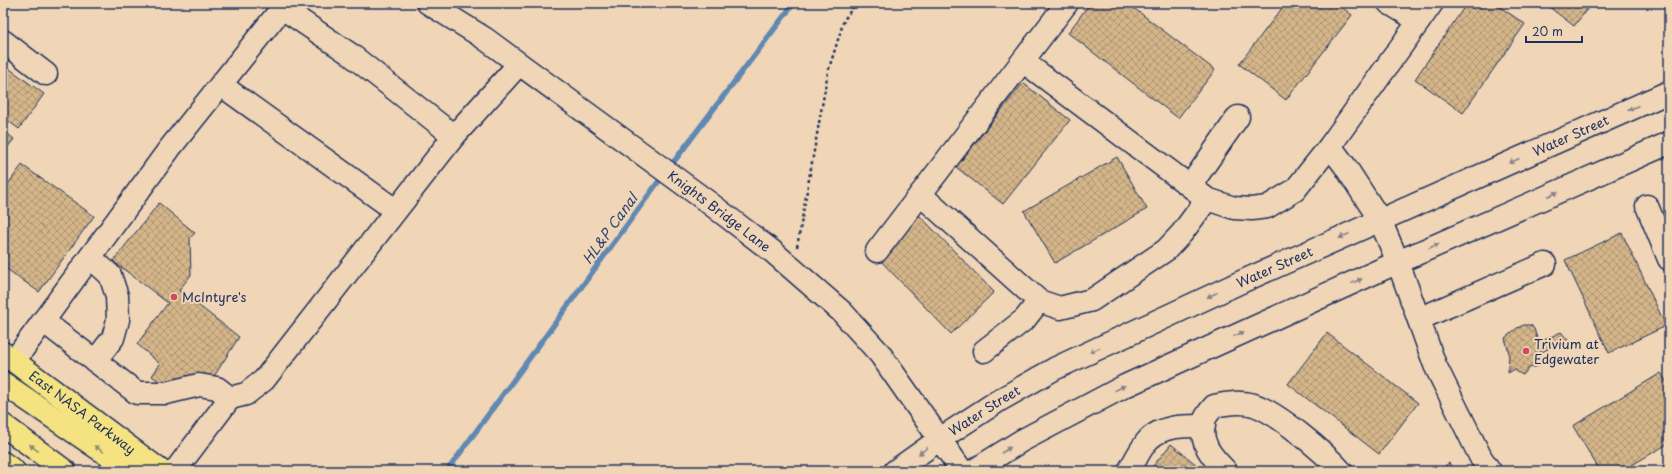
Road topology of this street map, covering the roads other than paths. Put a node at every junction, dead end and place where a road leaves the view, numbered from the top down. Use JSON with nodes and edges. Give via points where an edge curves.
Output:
{"nodes":[{"id":1,"x":428,"y":3,"type":"edge"},
{"id":2,"x":1067,"y":3,"type":"edge"},
{"id":3,"x":1389,"y":3,"type":"edge"},
{"id":4,"x":1432,"y":3,"type":"edge"},
{"id":5,"x":278,"y":6,"type":"edge"},
{"id":6,"x":1419,"y":21,"type":"junction"},
{"id":7,"x":3,"y":41,"type":"edge"},
{"id":8,"x":1024,"y":62,"type":"junction"},
{"id":9,"x":519,"y":64,"type":"junction"},
{"id":10,"x":46,"y":74,"type":"dead end"},
{"id":11,"x":221,"y":85,"type":"junction"},
{"id":12,"x":1669,"y":92,"type":"edge"},
{"id":13,"x":1238,"y":117,"type":"dead end"},
{"id":14,"x":454,"y":136,"type":"junction"},
{"id":15,"x":1669,"y":143,"type":"edge"},
{"id":16,"x":1330,"y":146,"type":"junction"},
{"id":17,"x":1198,"y":193,"type":"junction"},
{"id":18,"x":921,"y":195,"type":"junction"},
{"id":19,"x":1647,"y":206,"type":"dead end"},
{"id":20,"x":395,"y":210,"type":"junction"},
{"id":21,"x":1380,"y":220,"type":"junction"},
{"id":22,"x":877,"y":251,"type":"dead end"},
{"id":23,"x":90,"y":257,"type":"junction"},
{"id":24,"x":1669,"y":259,"type":"edge"},
{"id":25,"x":1398,"y":262,"type":"junction"},
{"id":26,"x":1545,"y":264,"type":"dead end"},
{"id":27,"x":1039,"y":301,"type":"junction"},
{"id":28,"x":1419,"y":319,"type":"junction"},
{"id":29,"x":43,"y":321,"type":"junction"},
{"id":30,"x":984,"y":351,"type":"dead end"},
{"id":31,"x":8,"y":357,"type":"edge"},
{"id":32,"x":95,"y":361,"type":"junction"},
{"id":33,"x":3,"y":383,"type":"edge"},
{"id":34,"x":230,"y":398,"type":"junction"},
{"id":35,"x":3,"y":425,"type":"edge"},
{"id":36,"x":1204,"y":426,"type":"junction"},
{"id":37,"x":940,"y":439,"type":"junction"},
{"id":38,"x":3,"y":463,"type":"edge"},
{"id":39,"x":14,"y":471,"type":"edge"},
{"id":40,"x":65,"y":471,"type":"edge"},
{"id":41,"x":132,"y":471,"type":"edge"},
{"id":42,"x":161,"y":471,"type":"edge"},
{"id":43,"x":175,"y":471,"type":"edge"},
{"id":44,"x":895,"y":471,"type":"edge"},
{"id":45,"x":962,"y":471,"type":"edge"},
{"id":46,"x":973,"y":471,"type":"edge"},
{"id":47,"x":1128,"y":471,"type":"edge"},
{"id":48,"x":1226,"y":471,"type":"edge"},
{"id":49,"x":1341,"y":471,"type":"edge"},
{"id":50,"x":1490,"y":471,"type":"edge"}],
"edges":[{"from":1,"to":9,"type":"street","name":"Knights Bridge Lane","via":[[484,38]]},
{"from":2,"to":8,"type":"street"},
{"from":3,"to":6,"type":"street"},
{"from":4,"to":6,"type":"street"},
{"from":5,"to":11,"type":"street"},
{"from":5,"to":14,"type":"street","via":[[350,54]]},
{"from":6,"to":16,"type":"street"},
{"from":7,"to":10,"type":"street"},
{"from":8,"to":17,"type":"street"},
{"from":8,"to":18,"type":"street"},
{"from":9,"to":14,"type":"street"},
{"from":9,"to":37,"type":"street","name":"Knights Bridge Lane","via":[[708,202],[793,269],[842,312],[880,354]]},
{"from":11,"to":20,"type":"street"},
{"from":11,"to":23,"type":"street","via":[[170,148]]},
{"from":12,"to":21,"type":"street","name":"Water Street","one_way":true},
{"from":13,"to":17,"type":"street"},
{"from":14,"to":20,"type":"street"},
{"from":25,"to":15,"type":"street","one_way":true},
{"from":16,"to":17,"type":"street","via":[[1295,190],[1267,207],[1234,208]]},
{"from":16,"to":21,"type":"street"},
{"from":17,"to":27,"type":"street","via":[[1182,232],[1166,250],[1092,300],[1060,308]]},
{"from":18,"to":22,"type":"street"},
{"from":18,"to":27,"type":"street"},
{"from":19,"to":24,"type":"street"},
{"from":20,"to":34,"type":"street","via":[[264,380],[246,394]]},
{"from":21,"to":25,"type":"street"},
{"from":21,"to":37,"type":"street","name":"Water Street","one_way":true,"via":[[1056,368]]},
{"from":23,"to":29,"type":"street"},
{"from":23,"to":32,"type":"street","via":[[110,275],[118,296],[118,320],[113,338]]},
{"from":25,"to":28,"type":"street"},
{"from":46,"to":25,"type":"street","one_way":true,"via":[[1020,440],[1125,386]]},
{"from":26,"to":28,"type":"street"},
{"from":27,"to":30,"type":"street","via":[[1025,319]]},
{"from":28,"to":50,"type":"street","via":[[1448,394]]},
{"from":29,"to":31,"type":"street"},
{"from":29,"to":32,"type":"street"},
{"from":31,"to":42,"type":"main road","name":"East NASA Parkway"},
{"from":32,"to":34,"type":"street","via":[[137,393],[166,393],[199,385],[218,388]]},
{"from":41,"to":33,"type":"main road","one_way":true},
{"from":34,"to":43,"type":"street"},
{"from":40,"to":35,"type":"main road","one_way":true},
{"from":36,"to":47,"type":"street","via":[[1173,427],[1160,432],[1149,439]]},
{"from":36,"to":48,"type":"street","via":[[1204,442],[1209,454]]},
{"from":36,"to":49,"type":"street","via":[[1204,421],[1214,406],[1240,402],[1255,405],[1288,426],[1328,457]]},
{"from":37,"to":44,"type":"street","name":"Water Street","one_way":true},
{"from":37,"to":45,"type":"street","name":"Knights Bridge Lane"},
{"from":38,"to":39,"type":"main road"}]}
